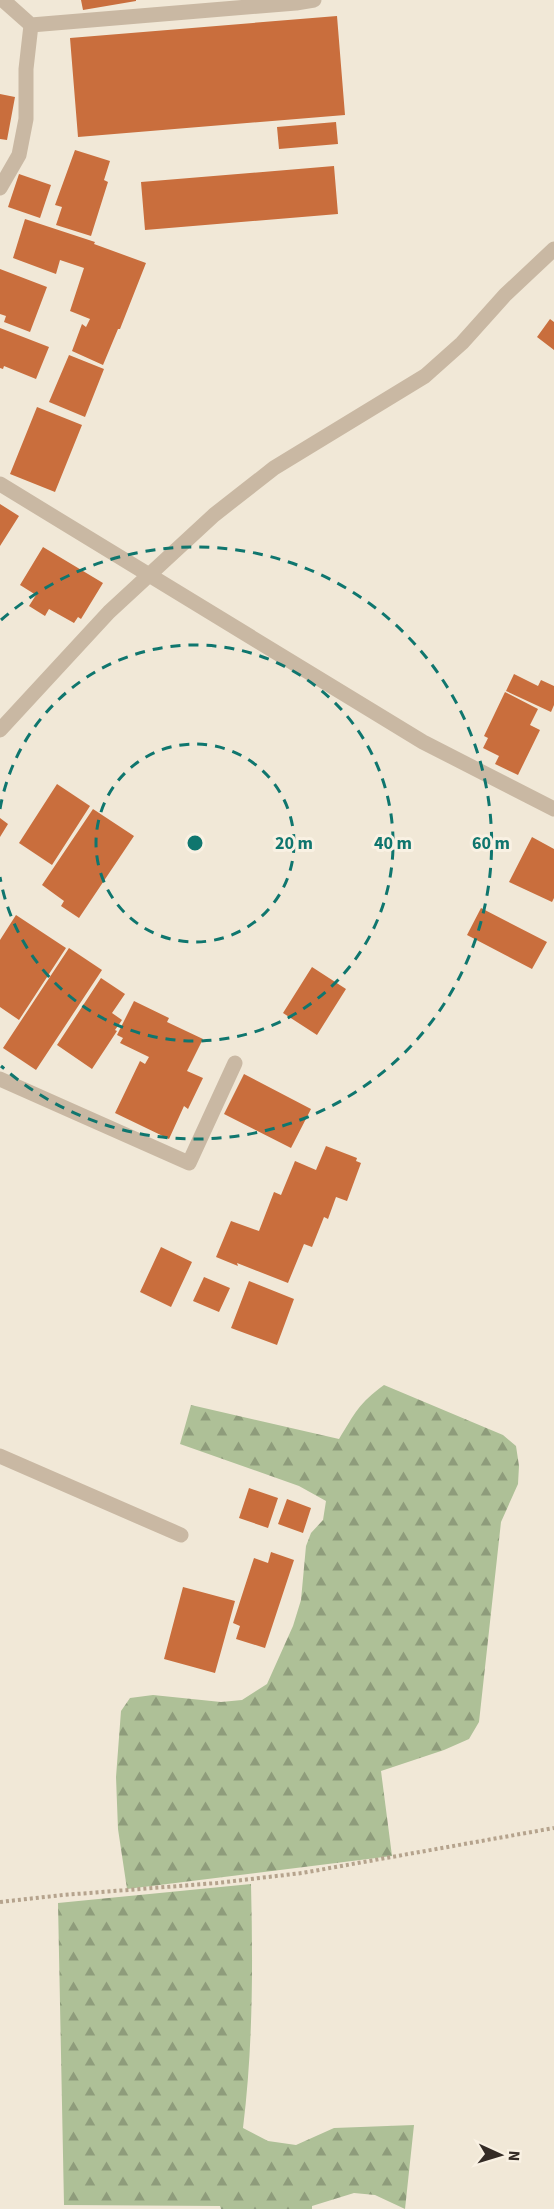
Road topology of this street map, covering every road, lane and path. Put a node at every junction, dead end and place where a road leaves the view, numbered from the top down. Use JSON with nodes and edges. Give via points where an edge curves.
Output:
{"nodes":[{"id":1,"x":3,"y":0,"type":"edge"},
{"id":2,"x":314,"y":0,"type":"edge"},
{"id":3,"x":31,"y":26,"type":"junction"},
{"id":4,"x":0,"y":188,"type":"edge"},
{"id":5,"x":554,"y":249,"type":"edge"},
{"id":6,"x":0,"y":484,"type":"edge"},
{"id":7,"x":148,"y":575,"type":"junction"},
{"id":8,"x":0,"y":730,"type":"edge"},
{"id":9,"x":554,"y":809,"type":"edge"},
{"id":10,"x":236,"y":1063,"type":"dead end"},
{"id":11,"x":0,"y":1078,"type":"edge"},
{"id":12,"x":0,"y":1456,"type":"edge"},
{"id":13,"x":181,"y":1535,"type":"dead end"},
{"id":14,"x":554,"y":1828,"type":"edge"},
{"id":15,"x":0,"y":1902,"type":"edge"}],
"edges":[{"from":1,"to":3,"type":"street"},
{"from":2,"to":3,"type":"street"},
{"from":3,"to":4,"type":"street","via":[[26,119],[19,155]]},
{"from":5,"to":7,"type":"street","via":[[425,376],[274,468],[214,515]]},
{"from":6,"to":7,"type":"street"},
{"from":7,"to":8,"type":"street"},
{"from":7,"to":9,"type":"street","via":[[423,741]]},
{"from":10,"to":11,"type":"street","via":[[189,1163]]},
{"from":12,"to":13,"type":"street"},
{"from":14,"to":15,"type":"path","via":[[302,1873]]}]}
